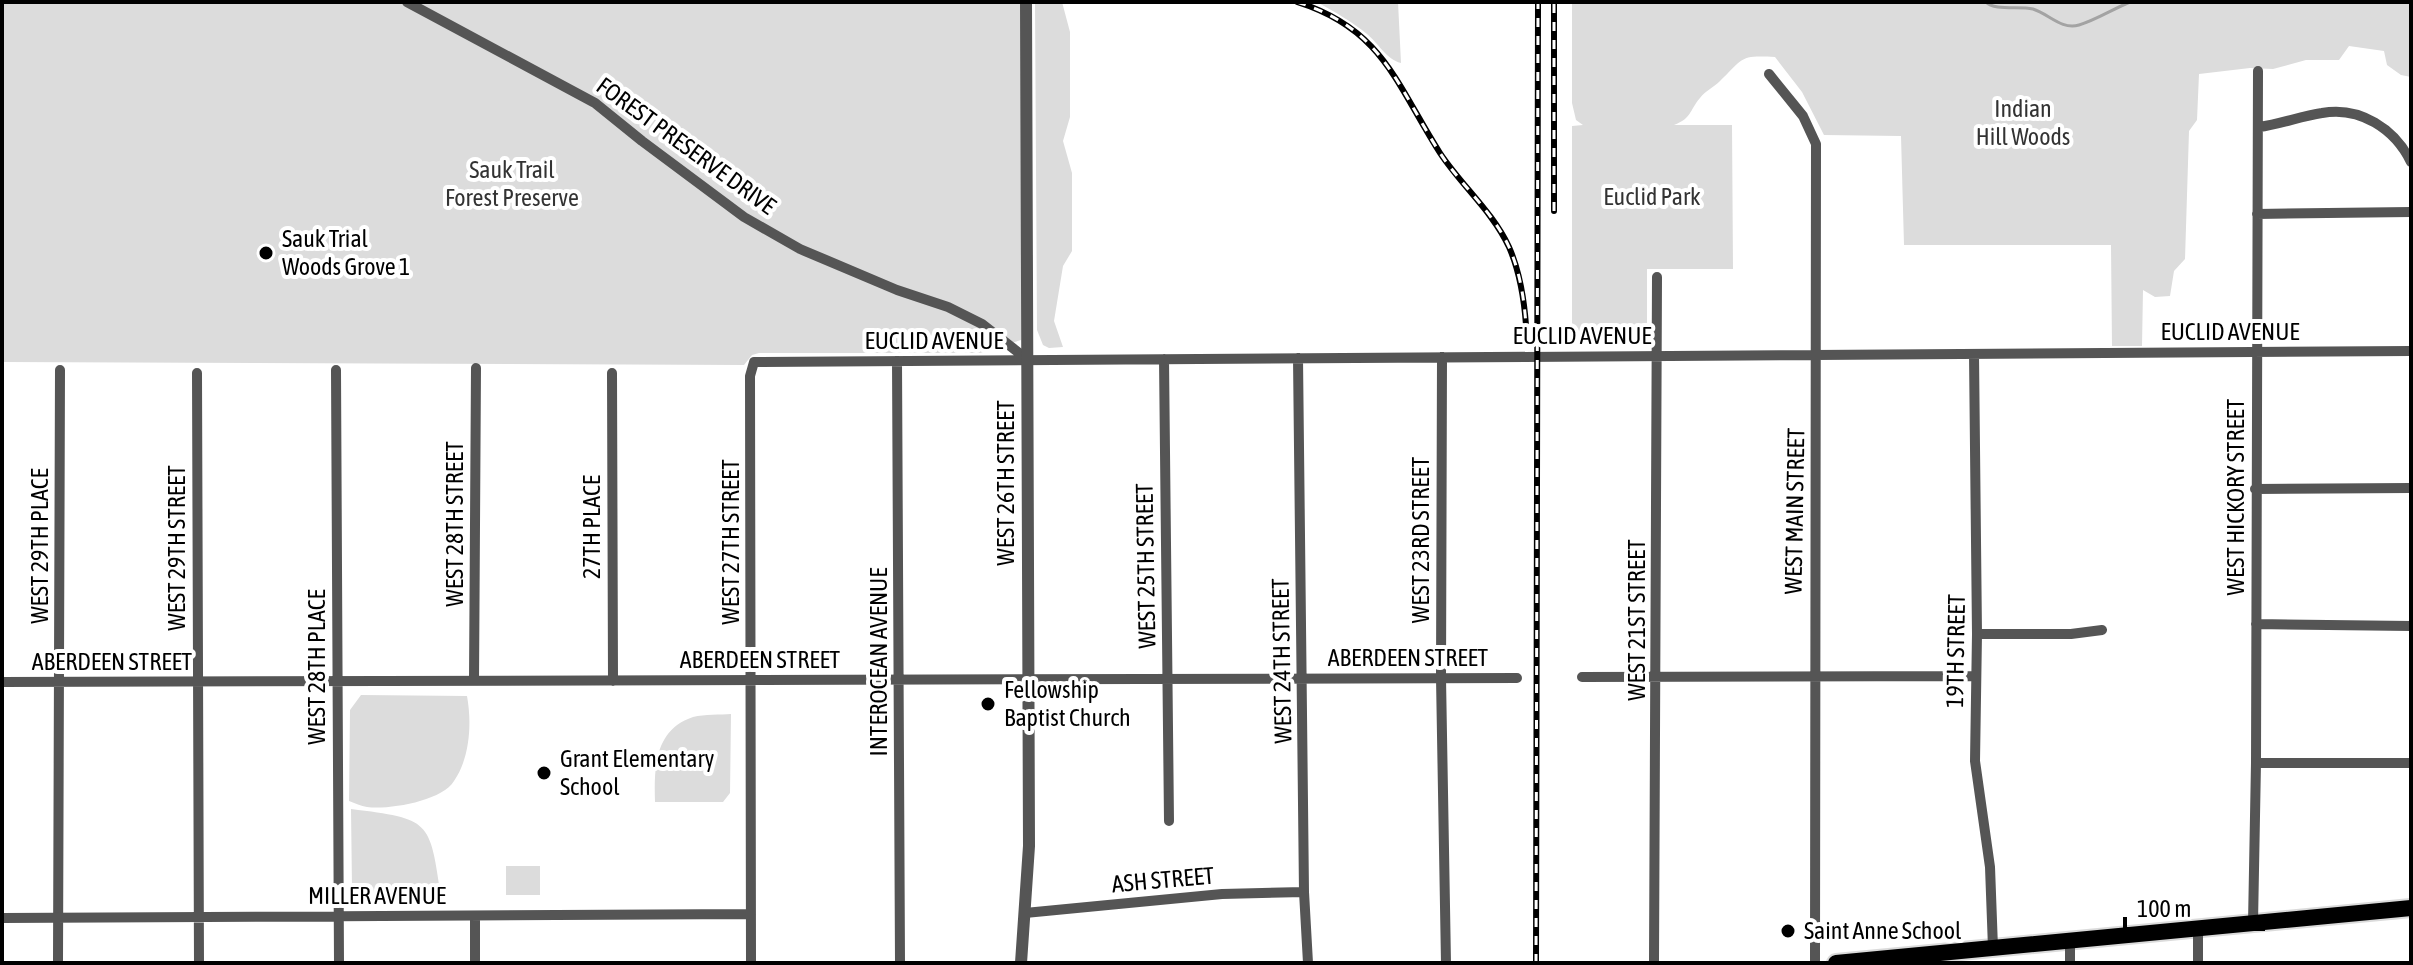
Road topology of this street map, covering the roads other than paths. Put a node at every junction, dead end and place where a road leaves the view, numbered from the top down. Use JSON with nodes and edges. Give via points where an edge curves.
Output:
{"nodes":[{"id":1,"x":407,"y":2,"type":"edge"},
{"id":2,"x":1026,"y":2,"type":"edge"},
{"id":3,"x":2258,"y":71,"type":"dead end"},
{"id":4,"x":1769,"y":74,"type":"dead end"},
{"id":5,"x":2259,"y":127,"type":"junction"},
{"id":6,"x":2411,"y":162,"type":"edge"},
{"id":7,"x":2411,"y":212,"type":"edge"},
{"id":8,"x":2257,"y":214,"type":"junction"},
{"id":9,"x":1657,"y":277,"type":"dead end"},
{"id":10,"x":2411,"y":351,"type":"edge"},
{"id":11,"x":2256,"y":352,"type":"junction"},
{"id":12,"x":1974,"y":354,"type":"junction"},
{"id":13,"x":1817,"y":355,"type":"junction"},
{"id":14,"x":1656,"y":356,"type":"junction"},
{"id":15,"x":1442,"y":357,"type":"junction"},
{"id":16,"x":1298,"y":358,"type":"junction"},
{"id":17,"x":1164,"y":359,"type":"junction"},
{"id":18,"x":1028,"y":360,"type":"junction"},
{"id":19,"x":897,"y":361,"type":"junction"},
{"id":20,"x":754,"y":362,"type":"joint"},
{"id":21,"x":476,"y":368,"type":"dead end"},
{"id":22,"x":60,"y":370,"type":"dead end"},
{"id":23,"x":336,"y":370,"type":"dead end"},
{"id":24,"x":197,"y":373,"type":"dead end"},
{"id":25,"x":612,"y":373,"type":"dead end"},
{"id":26,"x":2411,"y":488,"type":"edge"},
{"id":27,"x":2255,"y":489,"type":"junction"},
{"id":28,"x":2256,"y":624,"type":"junction"},
{"id":29,"x":2411,"y":626,"type":"edge"},
{"id":30,"x":2102,"y":630,"type":"dead end"},
{"id":31,"x":1977,"y":634,"type":"junction"},
{"id":32,"x":1813,"y":676,"type":"junction"},
{"id":33,"x":1975,"y":676,"type":"junction"},
{"id":34,"x":1582,"y":677,"type":"dead end"},
{"id":35,"x":1657,"y":677,"type":"junction"},
{"id":36,"x":1441,"y":678,"type":"junction"},
{"id":37,"x":1517,"y":678,"type":"dead end"},
{"id":38,"x":1028,"y":679,"type":"junction"},
{"id":39,"x":1168,"y":679,"type":"junction"},
{"id":40,"x":1303,"y":679,"type":"junction"},
{"id":41,"x":751,"y":680,"type":"junction"},
{"id":42,"x":899,"y":680,"type":"junction"},
{"id":43,"x":337,"y":681,"type":"junction"},
{"id":44,"x":474,"y":681,"type":"junction"},
{"id":45,"x":613,"y":681,"type":"junction"},
{"id":46,"x":2,"y":682,"type":"edge"},
{"id":47,"x":59,"y":682,"type":"junction"},
{"id":48,"x":198,"y":682,"type":"junction"},
{"id":49,"x":2256,"y":763,"type":"junction"},
{"id":50,"x":2411,"y":763,"type":"edge"},
{"id":51,"x":1169,"y":821,"type":"dead end"},
{"id":52,"x":1304,"y":892,"type":"junction"},
{"id":53,"x":2411,"y":908,"type":"edge"},
{"id":54,"x":1025,"y":913,"type":"junction"},
{"id":55,"x":751,"y":914,"type":"junction"},
{"id":56,"x":338,"y":916,"type":"junction"},
{"id":57,"x":475,"y":916,"type":"junction"},
{"id":58,"x":199,"y":917,"type":"junction"},
{"id":59,"x":2,"y":918,"type":"edge"},
{"id":60,"x":58,"y":918,"type":"junction"},
{"id":61,"x":2253,"y":923,"type":"junction"},
{"id":62,"x":2198,"y":928,"type":"junction"},
{"id":63,"x":2070,"y":940,"type":"junction"},
{"id":64,"x":1993,"y":948,"type":"junction"},
{"id":65,"x":1917,"y":959,"type":"edge"},
{"id":66,"x":58,"y":963,"type":"edge"},
{"id":67,"x":199,"y":963,"type":"edge"},
{"id":68,"x":339,"y":963,"type":"edge"},
{"id":69,"x":475,"y":963,"type":"edge"},
{"id":70,"x":751,"y":963,"type":"edge"},
{"id":71,"x":900,"y":963,"type":"edge"},
{"id":72,"x":1021,"y":963,"type":"edge"},
{"id":73,"x":1308,"y":963,"type":"edge"},
{"id":74,"x":1446,"y":963,"type":"edge"},
{"id":75,"x":1654,"y":963,"type":"edge"},
{"id":76,"x":1815,"y":963,"type":"edge"},
{"id":77,"x":1836,"y":963,"type":"edge"},
{"id":78,"x":2070,"y":963,"type":"edge"},
{"id":79,"x":2198,"y":963,"type":"edge"}],
"edges":[{"from":1,"to":18,"type":"street","name":"FOREST PRESERVE DRIVE","via":[[595,103],[744,217],[800,249],[971,319]]},
{"from":2,"to":18,"type":"street","name":"WEST 26TH STREET"},
{"from":3,"to":5,"type":"street","name":"WEST HICKORY STREET"},
{"from":4,"to":13,"type":"street","name":"WEST MAIN STREET","via":[[1803,116],[1816,144]]},
{"from":5,"to":6,"type":"street","via":[[2320,113],[2349,113],[2387,130]]},
{"from":5,"to":8,"type":"street","name":"WEST HICKORY STREET"},
{"from":7,"to":8,"type":"street"},
{"from":8,"to":11,"type":"street","name":"WEST HICKORY STREET"},
{"from":9,"to":14,"type":"street","name":"WEST 21ST STREET"},
{"from":10,"to":11,"type":"street","name":"EUCLID AVENUE"},
{"from":11,"to":12,"type":"street","name":"EUCLID AVENUE"},
{"from":11,"to":27,"type":"street","name":"WEST HICKORY STREET"},
{"from":12,"to":13,"type":"street","name":"EUCLID AVENUE"},
{"from":12,"to":31,"type":"street","name":"19TH STREET"},
{"from":13,"to":14,"type":"street","name":"EUCLID AVENUE"},
{"from":13,"to":32,"type":"street","name":"WEST MAIN STREET"},
{"from":14,"to":15,"type":"street","name":"EUCLID AVENUE"},
{"from":14,"to":35,"type":"street","name":"WEST 21ST STREET"},
{"from":15,"to":16,"type":"street","name":"EUCLID AVENUE"},
{"from":15,"to":36,"type":"street","name":"WEST 23RD STREET"},
{"from":16,"to":17,"type":"street","name":"EUCLID AVENUE"},
{"from":16,"to":40,"type":"street","name":"WEST 24TH STREET"},
{"from":17,"to":18,"type":"street","name":"EUCLID AVENUE"},
{"from":17,"to":39,"type":"street","name":"WEST 25TH STREET"},
{"from":18,"to":19,"type":"street","name":"EUCLID AVENUE"},
{"from":18,"to":38,"type":"street","name":"WEST 26TH STREET"},
{"from":19,"to":20,"type":"street","name":"EUCLID AVENUE"},
{"from":19,"to":42,"type":"street","name":"INTEROCEAN AVENUE"},
{"from":20,"to":41,"type":"street","name":"WEST 27TH STREET"},
{"from":21,"to":44,"type":"street","name":"WEST 28TH STREET"},
{"from":22,"to":47,"type":"street","name":"WEST 29TH PLACE"},
{"from":23,"to":43,"type":"street","name":"WEST 28TH PLACE"},
{"from":24,"to":48,"type":"street","name":"WEST 29TH STREET"},
{"from":25,"to":45,"type":"street","name":"27TH PLACE"},
{"from":26,"to":27,"type":"street"},
{"from":27,"to":28,"type":"street","name":"WEST HICKORY STREET"},
{"from":28,"to":29,"type":"street"},
{"from":28,"to":49,"type":"street","name":"WEST HICKORY STREET"},
{"from":30,"to":31,"type":"street"},
{"from":31,"to":33,"type":"street","name":"19TH STREET"},
{"from":32,"to":33,"type":"street"},
{"from":32,"to":35,"type":"street"},
{"from":32,"to":76,"type":"street","name":"WEST MAIN STREET"},
{"from":33,"to":64,"type":"street","name":"19TH STREET","via":[[1975,761],[1990,867]]},
{"from":34,"to":35,"type":"street"},
{"from":35,"to":75,"type":"street","name":"WEST 21ST STREET"},
{"from":36,"to":37,"type":"street","name":"ABERDEEN STREET"},
{"from":36,"to":40,"type":"street","name":"ABERDEEN STREET"},
{"from":36,"to":74,"type":"street","name":"WEST 23RD STREET"},
{"from":38,"to":39,"type":"street","name":"ABERDEEN STREET"},
{"from":38,"to":42,"type":"street","name":"ABERDEEN STREET"},
{"from":38,"to":54,"type":"street","name":"WEST 26TH STREET"},
{"from":39,"to":40,"type":"street","name":"ABERDEEN STREET"},
{"from":39,"to":51,"type":"street","name":"WEST 25TH STREET"},
{"from":40,"to":52,"type":"street","name":"WEST 24TH STREET"},
{"from":41,"to":42,"type":"street","name":"ABERDEEN STREET"},
{"from":41,"to":45,"type":"street","name":"ABERDEEN STREET"},
{"from":41,"to":55,"type":"street","name":"WEST 27TH STREET"},
{"from":42,"to":71,"type":"street","name":"INTEROCEAN AVENUE"},
{"from":43,"to":44,"type":"street","name":"ABERDEEN STREET"},
{"from":43,"to":48,"type":"street","name":"ABERDEEN STREET"},
{"from":43,"to":56,"type":"street","name":"WEST 28TH PLACE"},
{"from":44,"to":45,"type":"street","name":"ABERDEEN STREET"},
{"from":46,"to":47,"type":"street","name":"ABERDEEN STREET"},
{"from":47,"to":48,"type":"street","name":"ABERDEEN STREET"},
{"from":47,"to":60,"type":"street","name":"WEST 29TH PLACE"},
{"from":48,"to":58,"type":"street","name":"WEST 29TH STREET"},
{"from":49,"to":50,"type":"street"},
{"from":49,"to":61,"type":"street","name":"WEST HICKORY STREET"},
{"from":52,"to":54,"type":"street","name":"ASH STREET","via":[[1222,894]]},
{"from":52,"to":73,"type":"street","name":"WEST 24TH STREET"},
{"from":53,"to":61,"type":"main road"},
{"from":54,"to":72,"type":"street","name":"WEST 26TH STREET"},
{"from":55,"to":57,"type":"street","name":"MILLER AVENUE"},
{"from":55,"to":70,"type":"street","name":"WEST 27TH STREET"},
{"from":56,"to":57,"type":"street","name":"MILLER AVENUE"},
{"from":56,"to":58,"type":"street","name":"MILLER AVENUE"},
{"from":56,"to":68,"type":"street","name":"WEST 28TH PLACE"},
{"from":57,"to":69,"type":"street"},
{"from":58,"to":60,"type":"street","name":"MILLER AVENUE"},
{"from":58,"to":67,"type":"street","name":"WEST 29TH STREET"},
{"from":59,"to":60,"type":"street","name":"MILLER AVENUE"},
{"from":60,"to":66,"type":"street","name":"WEST 29TH PLACE"},
{"from":61,"to":62,"type":"main road"},
{"from":62,"to":63,"type":"main road"},
{"from":62,"to":79,"type":"street"},
{"from":63,"to":64,"type":"main road"},
{"from":63,"to":78,"type":"street"},
{"from":64,"to":65,"type":"main road"},
{"from":65,"to":77,"type":"main road"}]}
